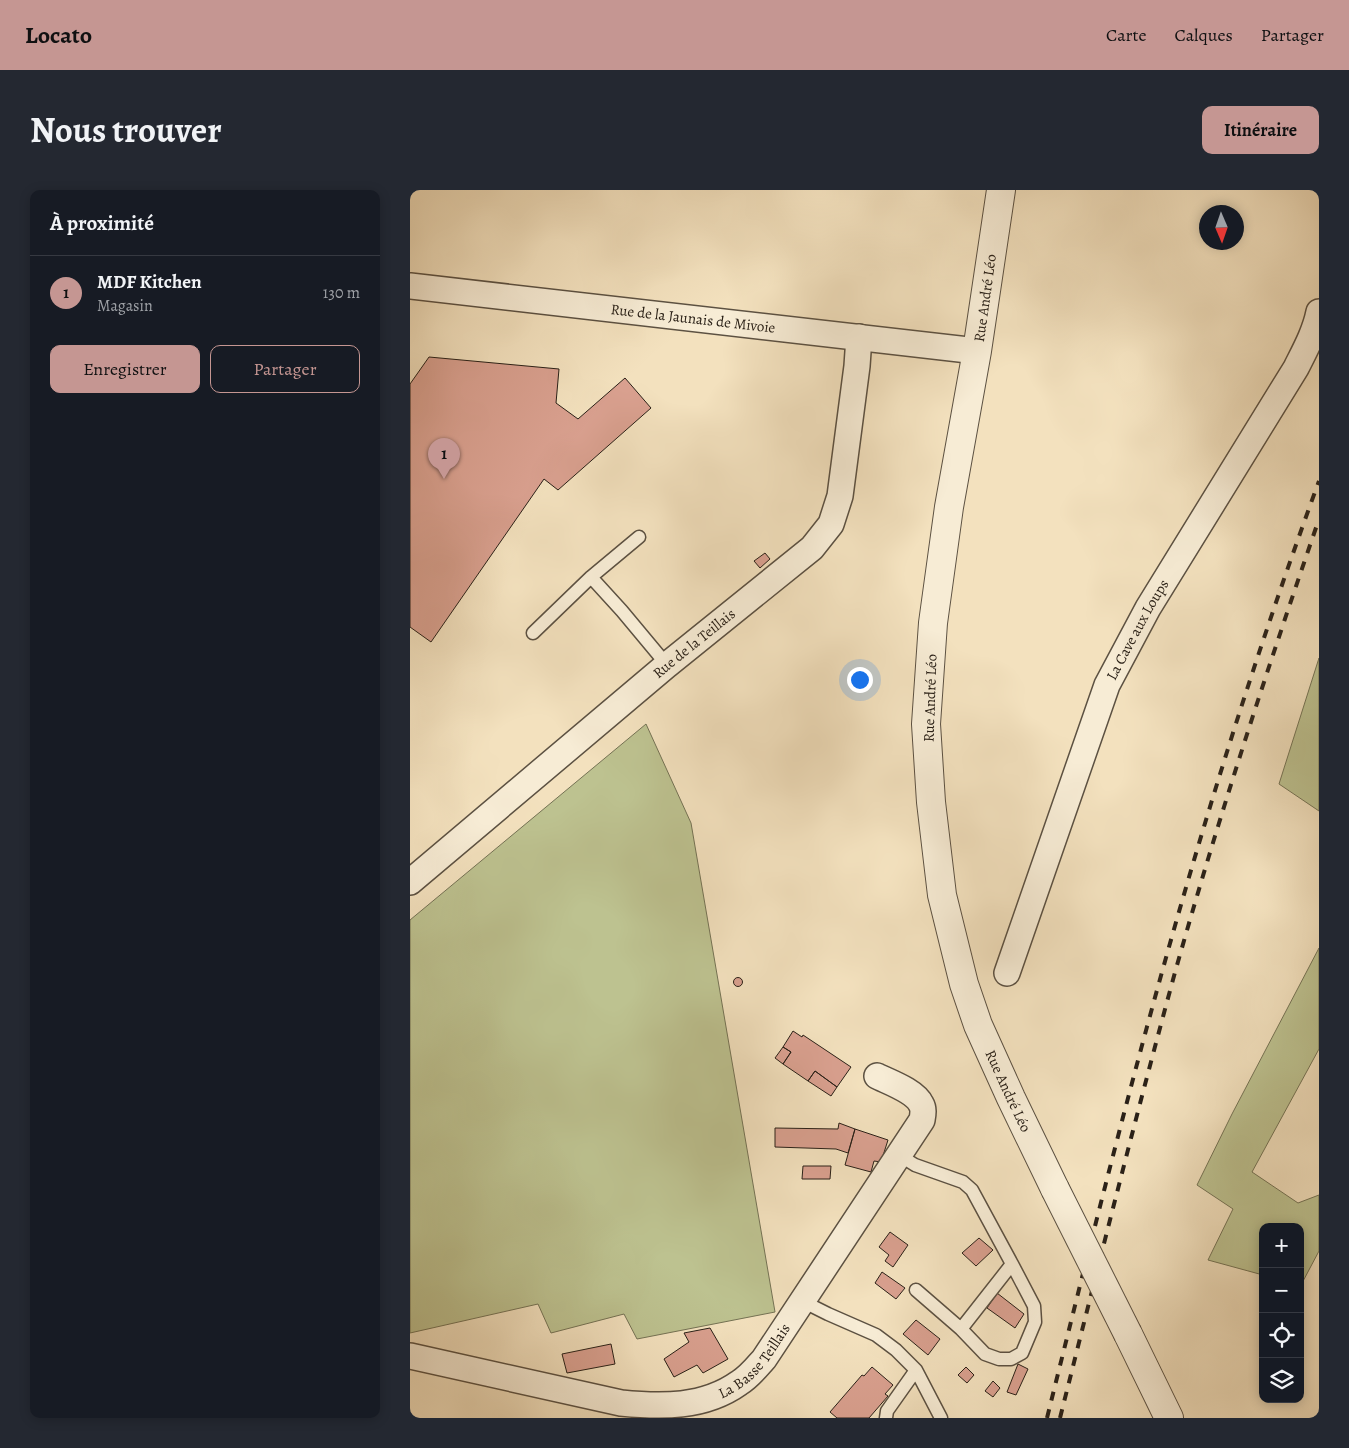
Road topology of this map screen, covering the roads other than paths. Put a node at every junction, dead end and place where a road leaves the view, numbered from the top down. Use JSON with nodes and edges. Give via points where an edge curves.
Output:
{"nodes":[{"id":1,"x":1001,"y":190,"type":"edge"},
{"id":2,"x":410,"y":286,"type":"edge"},
{"id":3,"x":1319,"y":312,"type":"edge"},
{"id":4,"x":859,"y":337,"type":"junction"},
{"id":5,"x":977,"y":351,"type":"junction"},
{"id":6,"x":639,"y":536,"type":"dead end"},
{"id":7,"x":591,"y":577,"type":"junction"},
{"id":8,"x":533,"y":633,"type":"dead end"},
{"id":9,"x":667,"y":665,"type":"junction"},
{"id":10,"x":410,"y":882,"type":"edge"},
{"id":11,"x":1007,"y":973,"type":"dead end"},
{"id":12,"x":877,"y":1076,"type":"dead end"},
{"id":13,"x":900,"y":1155,"type":"junction"},
{"id":14,"x":1012,"y":1264,"type":"junction"},
{"id":15,"x":916,"y":1290,"type":"dead end"},
{"id":16,"x":802,"y":1301,"type":"junction"},
{"id":17,"x":961,"y":1329,"type":"junction"},
{"id":18,"x":410,"y":1356,"type":"edge"},
{"id":19,"x":916,"y":1370,"type":"junction"},
{"id":20,"x":710,"y":1408,"type":"edge"},
{"id":21,"x":886,"y":1418,"type":"edge"},
{"id":22,"x":940,"y":1418,"type":"edge"},
{"id":23,"x":1169,"y":1418,"type":"edge"}],
"edges":[{"from":1,"to":5,"type":"street","name":"Rue André Léo"},
{"from":2,"to":4,"type":"street","name":"Rue de la Jaunais de Mivoie"},
{"from":3,"to":11,"type":"street","name":"La Cave aux Loups","via":[[1296,368],[1148,608],[1107,686]]},
{"from":4,"to":5,"type":"street","name":"Rue de la Jaunais de Mivoie"},
{"from":4,"to":9,"type":"street","name":"Rue de la Teillais","via":[[840,496],[831,524],[812,548]]},
{"from":5,"to":23,"type":"street","name":"Rue André Léo","bridge":true,"via":[[949,507],[933,623],[926,724],[942,895],[964,984],[978,1024],[1055,1189]]},
{"from":6,"to":7,"type":"lane"},
{"from":7,"to":8,"type":"lane"},
{"from":7,"to":9,"type":"lane"},
{"from":9,"to":10,"type":"street","name":"Rue de la Teillais"},
{"from":12,"to":13,"type":"street","name":"La Basse Teillais","via":[[908,1091],[922,1104],[922,1120]]},
{"from":13,"to":14,"type":"lane","via":[[963,1182],[972,1190]]},
{"from":13,"to":16,"type":"street","name":"La Basse Teillais"},
{"from":14,"to":17,"type":"lane"},
{"from":14,"to":17,"type":"lane","via":[[1034,1306],[1035,1322],[1022,1353],[1011,1359],[985,1354]]},
{"from":15,"to":17,"type":"lane"},
{"from":16,"to":19,"type":"lane","via":[[876,1335]]},
{"from":16,"to":20,"type":"street","name":"La Basse Teillais","via":[[764,1359],[739,1384],[723,1392]]},
{"from":18,"to":20,"type":"street","name":"La Basse Teillais","via":[[621,1403],[674,1406],[694,1403]]},
{"from":19,"to":21,"type":"lane","via":[[887,1411]]},
{"from":19,"to":22,"type":"lane"}]}
